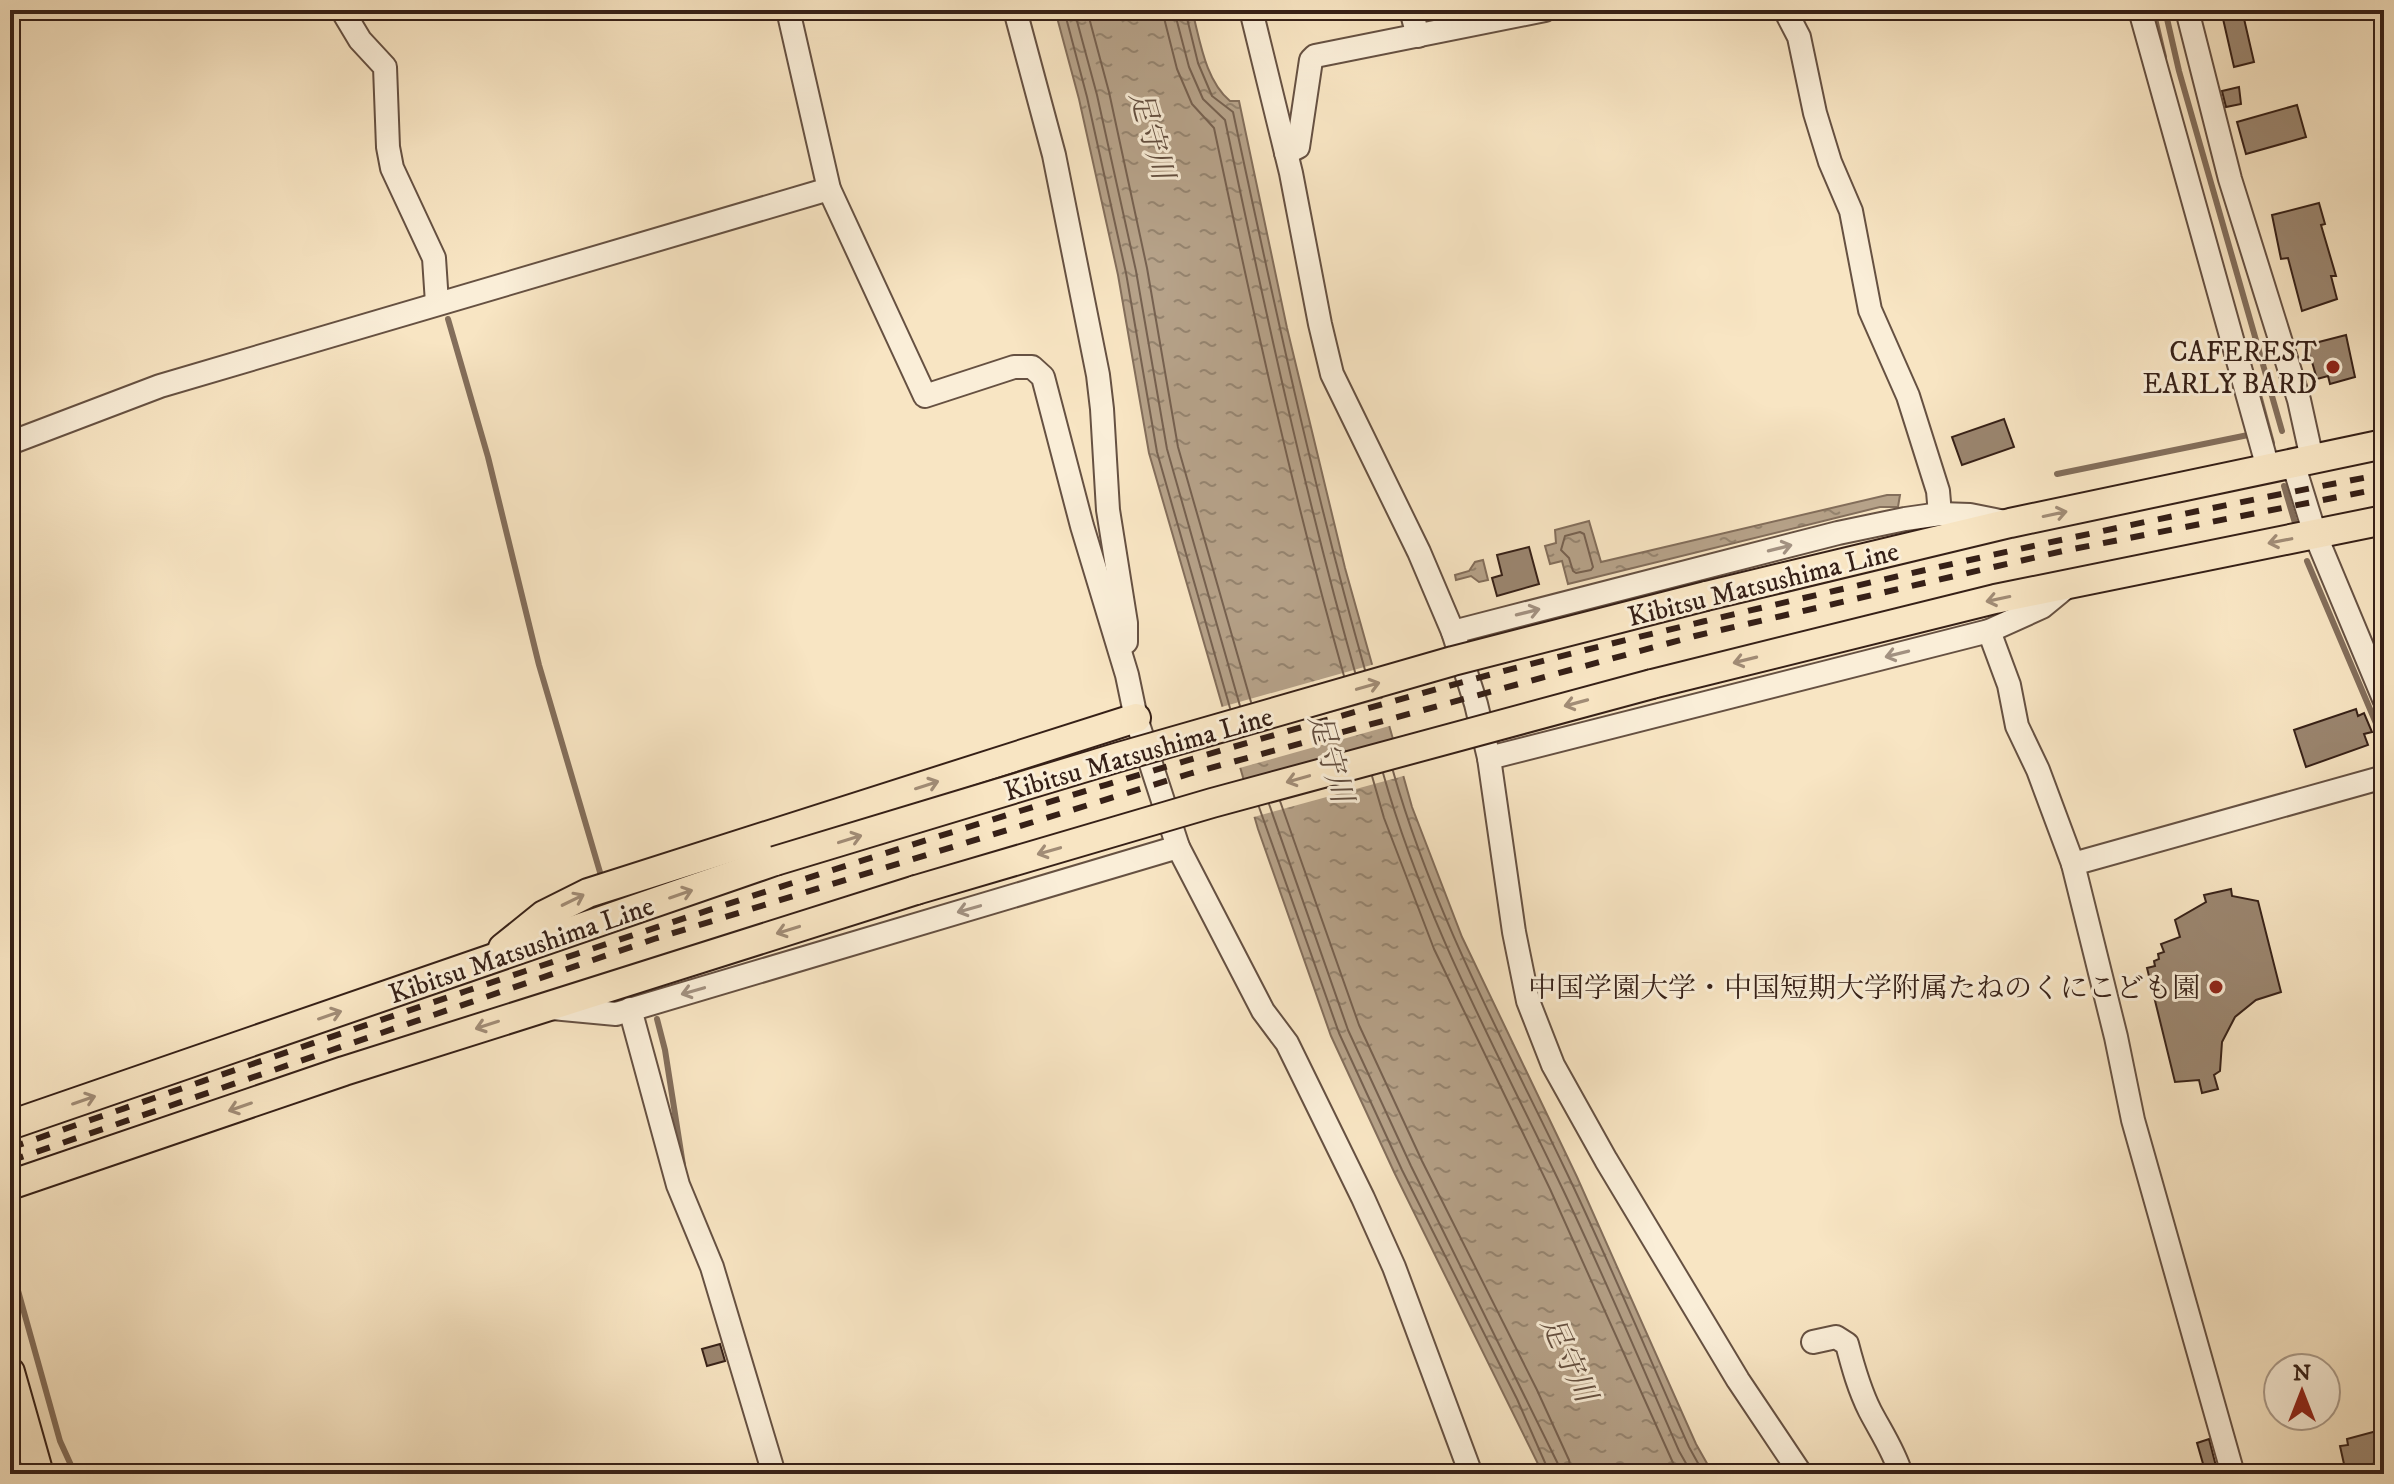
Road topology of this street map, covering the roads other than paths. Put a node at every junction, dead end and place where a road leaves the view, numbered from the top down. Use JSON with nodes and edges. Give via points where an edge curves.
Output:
{"nodes":[{"id":1,"x":342,"y":10,"type":"edge"},
{"id":2,"x":788,"y":10,"type":"edge"},
{"id":3,"x":1015,"y":10,"type":"edge"},
{"id":4,"x":1251,"y":10,"type":"edge"},
{"id":5,"x":1411,"y":10,"type":"edge"},
{"id":6,"x":1545,"y":10,"type":"edge"},
{"id":7,"x":1785,"y":10,"type":"edge"},
{"id":8,"x":2140,"y":10,"type":"edge"},
{"id":9,"x":2187,"y":10,"type":"edge"},
{"id":10,"x":1418,"y":36,"type":"junction"},
{"id":11,"x":1286,"y":153,"type":"junction"},
{"id":12,"x":829,"y":189,"type":"junction"},
{"id":13,"x":437,"y":303,"type":"junction"},
{"id":14,"x":10,"y":443,"type":"edge"},
{"id":15,"x":2384,"y":444,"type":"edge"},
{"id":16,"x":2291,"y":463,"type":"junction"},
{"id":17,"x":1940,"y":514,"type":"junction"},
{"id":18,"x":2384,"y":520,"type":"edge"},
{"id":19,"x":2010,"y":523,"type":"junction"},
{"id":20,"x":2315,"y":534,"type":"junction"},
{"id":21,"x":2070,"y":584,"type":"junction"},
{"id":22,"x":1989,"y":631,"type":"junction"},
{"id":23,"x":1453,"y":632,"type":"junction"},
{"id":24,"x":1127,"y":675,"type":"junction"},
{"id":25,"x":2384,"y":699,"type":"edge"},
{"id":26,"x":1136,"y":718,"type":"junction"},
{"id":27,"x":1489,"y":758,"type":"junction"},
{"id":28,"x":2384,"y":777,"type":"edge"},
{"id":29,"x":1178,"y":847,"type":"junction"},
{"id":30,"x":2073,"y":864,"type":"junction"},
{"id":31,"x":487,"y":961,"type":"junction"},
{"id":32,"x":542,"y":1007,"type":"junction"},
{"id":33,"x":630,"y":1009,"type":"junction"},
{"id":34,"x":10,"y":1125,"type":"edge"},
{"id":35,"x":10,"y":1185,"type":"edge"},
{"id":36,"x":1813,"y":1342,"type":"dead end"},
{"id":37,"x":10,"y":1372,"type":"edge"},
{"id":38,"x":39,"y":1474,"type":"edge"},
{"id":39,"x":774,"y":1474,"type":"edge"},
{"id":40,"x":1471,"y":1474,"type":"edge"},
{"id":41,"x":1801,"y":1474,"type":"edge"},
{"id":42,"x":1901,"y":1474,"type":"edge"},
{"id":43,"x":2233,"y":1474,"type":"edge"}],
"edges":[{"from":1,"to":13,"type":"street","via":[[385,67],[392,168],[434,258]]},
{"from":2,"to":12,"type":"street"},
{"from":3,"to":24,"type":"street","via":[[1054,155],[1098,375],[1108,510],[1126,623]]},
{"from":4,"to":11,"type":"street"},
{"from":5,"to":10,"type":"street"},
{"from":6,"to":10,"type":"street"},
{"from":7,"to":17,"type":"street","via":[[1799,37],[1815,113],[1851,211],[1870,310],[1908,396],[1938,491]]},
{"from":8,"to":16,"type":"street","via":[[2258,433]]},
{"from":9,"to":16,"type":"street","via":[[2230,179],[2299,400]]},
{"from":10,"to":11,"type":"street","via":[[1315,56],[1298,147]]},
{"from":11,"to":23,"type":"street","via":[[1332,374]]},
{"from":12,"to":13,"type":"street"},
{"from":12,"to":24,"type":"street","via":[[925,396],[1014,367],[1032,367],[1043,377]]},
{"from":13,"to":14,"type":"street","via":[[160,386]]},
{"from":15,"to":16,"type":"main road","name":"Kibitsu Matsushima Line"},
{"from":19,"to":16,"type":"main road","name":"Kibitsu Matsushima Line","one_way":true},
{"from":16,"to":20,"type":"street"},
{"from":17,"to":19,"type":"street"},
{"from":23,"to":17,"type":"street","one_way":true,"via":[[1838,533]]},
{"from":18,"to":20,"type":"main road"},
{"from":31,"to":19,"type":"main road","name":"Kibitsu Matsushima Line","one_way":true,"bridge":true,"via":[[775,861],[1119,757],[1453,661]]},
{"from":20,"to":21,"type":"main road","one_way":true},
{"from":20,"to":25,"type":"street"},
{"from":21,"to":22,"type":"street","via":[[2042,607]]},
{"from":21,"to":32,"type":"main road","one_way":true,"bridge":true,"via":[[1652,684],[1212,803]]},
{"from":22,"to":27,"type":"street","one_way":true},
{"from":22,"to":30,"type":"street","via":[[2017,726]]},
{"from":23,"to":27,"type":"street"},
{"from":24,"to":26,"type":"street"},
{"from":26,"to":29,"type":"street"},
{"from":31,"to":26,"type":"main road","one_way":true,"via":[[544,915],[588,893]]},
{"from":27,"to":41,"type":"street","via":[[1528,1001],[1553,1065],[1738,1380]]},
{"from":28,"to":30,"type":"street"},
{"from":29,"to":33,"type":"street","one_way":true},
{"from":29,"to":40,"type":"street","via":[[1263,1011],[1287,1043],[1363,1198]]},
{"from":30,"to":43,"type":"street","via":[[2133,1120]]},
{"from":34,"to":31,"type":"main road","name":"Kibitsu Matsushima Line","one_way":true},
{"from":32,"to":33,"type":"street","via":[[616,1014]]},
{"from":32,"to":35,"type":"main road","one_way":true},
{"from":33,"to":39,"type":"street","via":[[678,1185],[712,1267]]},
{"from":36,"to":42,"type":"street","via":[[1836,1337],[1847,1344],[1857,1380]]},
{"from":37,"to":38,"type":"main road"}]}
